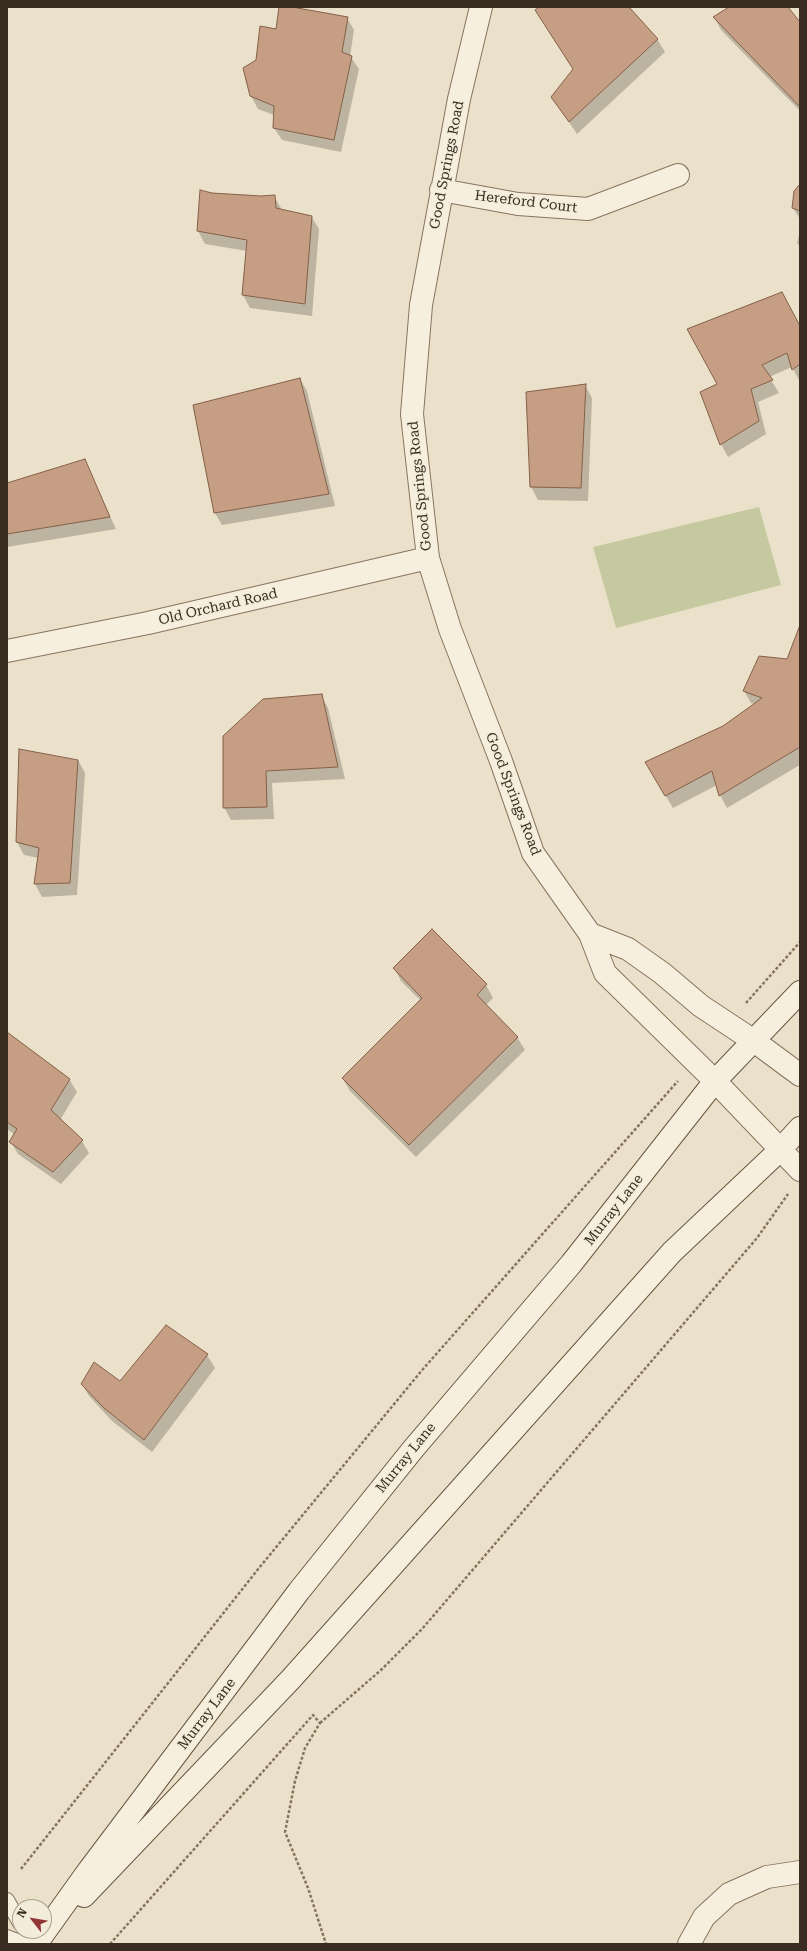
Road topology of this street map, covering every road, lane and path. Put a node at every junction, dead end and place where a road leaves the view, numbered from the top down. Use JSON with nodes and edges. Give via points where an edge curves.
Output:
{"nodes":[{"id":1,"x":481,"y":7,"type":"edge"},
{"id":2,"x":678,"y":175,"type":"dead end"},
{"id":3,"x":441,"y":190,"type":"junction"},
{"id":4,"x":428,"y":558,"type":"junction"},
{"id":5,"x":7,"y":650,"type":"edge"},
{"id":6,"x":590,"y":934,"type":"junction"},
{"id":7,"x":800,"y":942,"type":"edge"},
{"id":8,"x":800,"y":992,"type":"edge"},
{"id":9,"x":727,"y":1023,"type":"junction"},
{"id":10,"x":754,"y":1041,"type":"junction"},
{"id":11,"x":696,"y":1061,"type":"junction"},
{"id":12,"x":800,"y":1075,"type":"edge"},
{"id":13,"x":715,"y":1081,"type":"junction"},
{"id":14,"x":800,"y":1128,"type":"edge"},
{"id":15,"x":780,"y":1150,"type":"junction"},
{"id":16,"x":800,"y":1170,"type":"edge"},
{"id":17,"x":791,"y":1190,"type":"dead end"},
{"id":18,"x":320,"y":1723,"type":"junction"},
{"id":19,"x":21,"y":1869,"type":"dead end"},
{"id":20,"x":800,"y":1872,"type":"edge"},
{"id":21,"x":7,"y":1900,"type":"edge"},
{"id":22,"x":12,"y":1909,"type":"edge"},
{"id":23,"x":7,"y":1937,"type":"edge"},
{"id":24,"x":25,"y":1944,"type":"edge"},
{"id":25,"x":36,"y":1944,"type":"edge"},
{"id":26,"x":110,"y":1944,"type":"edge"},
{"id":27,"x":326,"y":1944,"type":"edge"},
{"id":28,"x":688,"y":1944,"type":"edge"}],
"edges":[{"from":1,"to":3,"type":"street","name":"Good Springs Road"},
{"from":2,"to":3,"type":"street","name":"Hereford Court","via":[[588,209],[518,204]]},
{"from":3,"to":4,"type":"street","name":"Good Springs Road","via":[[421,305],[412,414]]},
{"from":4,"to":5,"type":"street","name":"Old Orchard Road","via":[[148,623]]},
{"from":4,"to":6,"type":"street","name":"Good Springs Road","via":[[450,629],[533,853]]},
{"from":6,"to":9,"type":"street","via":[[628,949]]},
{"from":6,"to":11,"type":"street","name":"Good Springs Road","via":[[605,973]]},
{"from":7,"to":9,"type":"path"},
{"from":8,"to":10,"type":"street","name":"Murray Lane"},
{"from":9,"to":10,"type":"street"},
{"from":10,"to":12,"type":"street"},
{"from":10,"to":13,"type":"street","name":"Murray Lane"},
{"from":11,"to":13,"type":"street","name":"Good Springs Road"},
{"from":11,"to":19,"type":"path","via":[[422,1369],[254,1574]]},
{"from":13,"to":15,"type":"street","name":"Good Springs Road"},
{"from":13,"to":25,"type":"street","name":"Murray Lane","via":[[571,1264],[414,1448],[299,1591],[93,1864]]},
{"from":14,"to":15,"type":"street","name":"Murray Lane"},
{"from":15,"to":16,"type":"street","name":"Good Springs Road"},
{"from":15,"to":25,"type":"street","name":"Murray Lane","via":[[672,1252],[291,1679]]},
{"from":17,"to":18,"type":"path","via":[[757,1238],[422,1629],[381,1670]]},
{"from":18,"to":26,"type":"path","via":[[313,1715]]},
{"from":18,"to":27,"type":"path","via":[[305,1748],[295,1781],[285,1832],[308,1888]]},
{"from":20,"to":28,"type":"street","via":[[767,1877],[729,1894],[704,1917]]},
{"from":21,"to":22,"type":"lane"},
{"from":23,"to":24,"type":"lane"}]}
